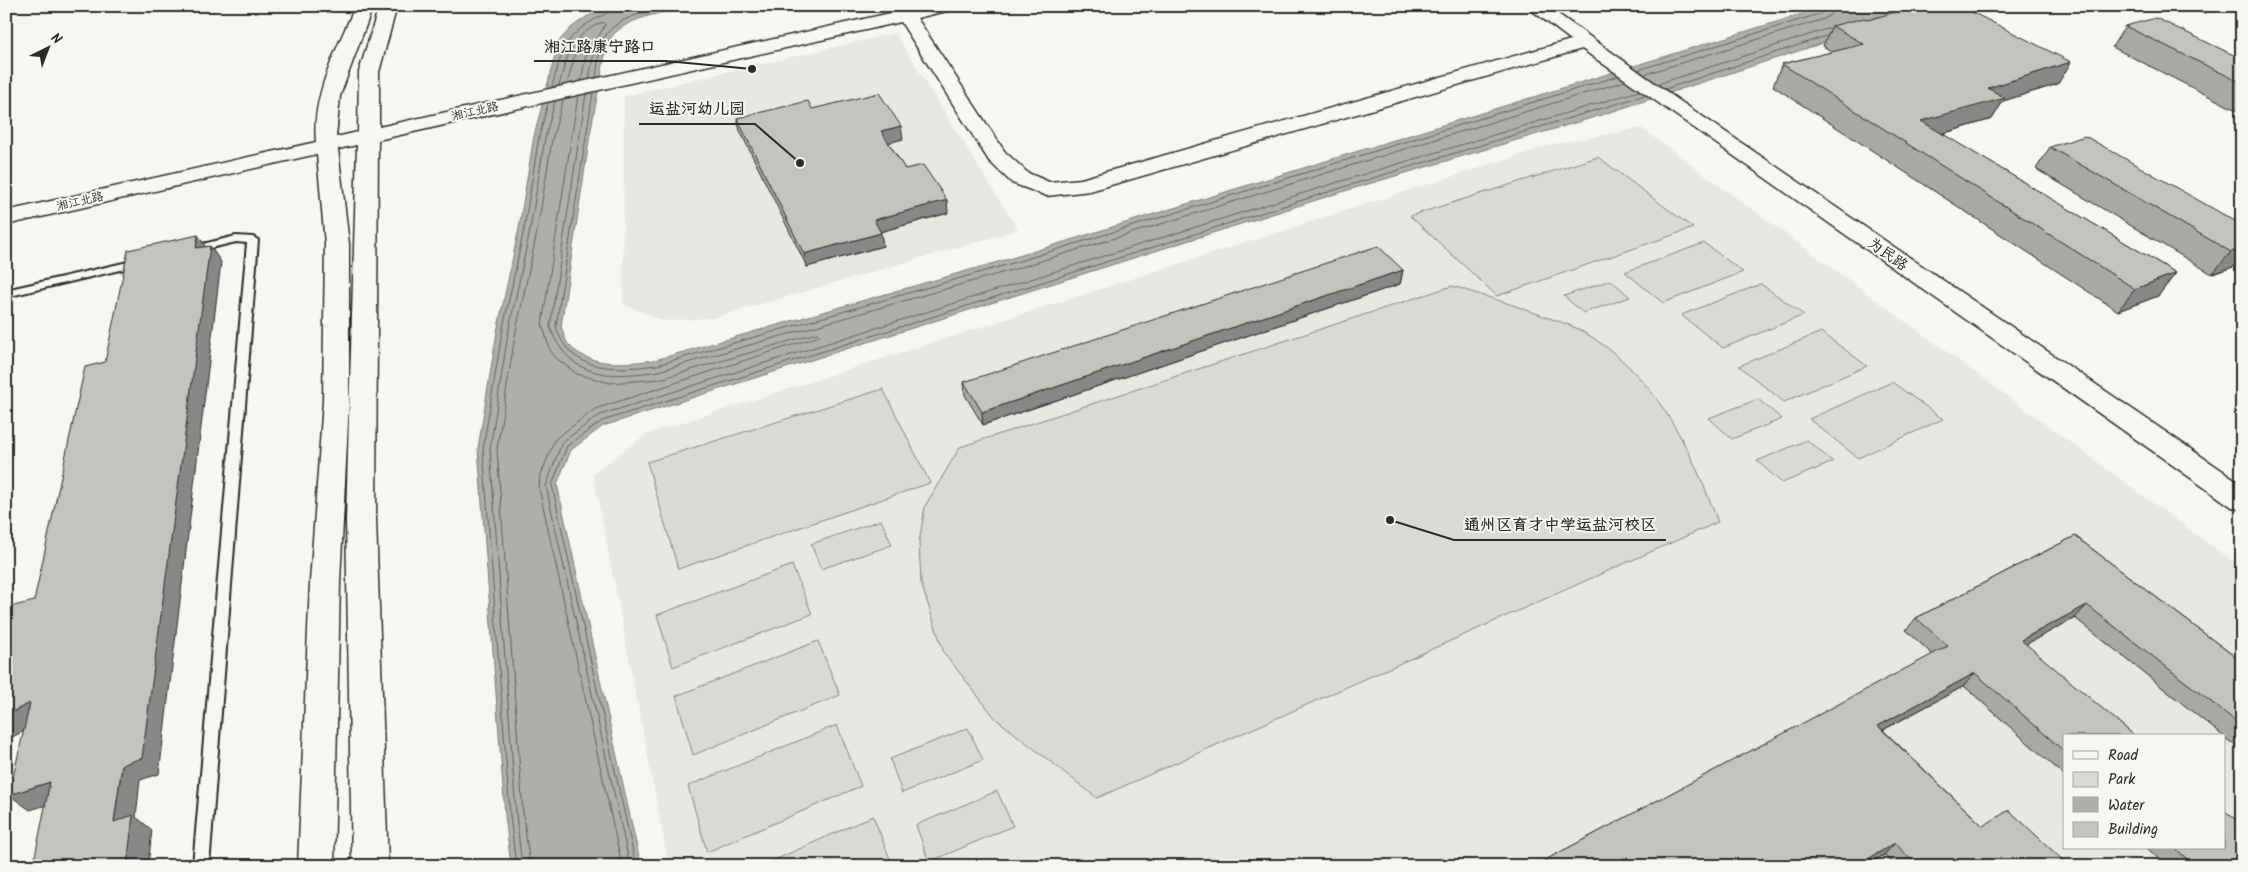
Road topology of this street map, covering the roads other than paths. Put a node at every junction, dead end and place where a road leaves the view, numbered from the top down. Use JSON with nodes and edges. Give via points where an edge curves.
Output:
{"nodes":[{"id":1,"x":364,"y":6,"type":"edge"},
{"id":2,"x":388,"y":6,"type":"edge"},
{"id":3,"x":881,"y":6,"type":"edge"},
{"id":4,"x":945,"y":6,"type":"edge"},
{"id":5,"x":1535,"y":6,"type":"edge"},
{"id":6,"x":902,"y":11,"type":"edge"},
{"id":7,"x":1586,"y":42,"type":"junction"},
{"id":8,"x":614,"y":72,"type":"junction"},
{"id":9,"x":369,"y":127,"type":"junction"},
{"id":10,"x":327,"y":137,"type":"junction"},
{"id":11,"x":6,"y":199,"type":"edge"},
{"id":12,"x":6,"y":218,"type":"edge"},
{"id":13,"x":178,"y":253,"type":"edge"},
{"id":14,"x":158,"y":258,"type":"edge"},
{"id":15,"x":6,"y":294,"type":"edge"},
{"id":16,"x":2242,"y":499,"type":"edge"},
{"id":17,"x":201,"y":866,"type":"edge"},
{"id":18,"x":316,"y":866,"type":"edge"},
{"id":19,"x":370,"y":866,"type":"edge"}],
"edges":[{"from":1,"to":10,"type":"street","via":[[330,96]]},
{"from":2,"to":9,"type":"street","via":[[369,72]]},
{"from":3,"to":8,"type":"street","name":"湘江北路"},
{"from":4,"to":6,"type":"street","name":"湘江北路"},
{"from":5,"to":7,"type":"street","name":"为民路"},
{"from":6,"to":7,"type":"street","via":[[997,156],[1020,178],[1047,189],[1082,186]]},
{"from":6,"to":8,"type":"street","name":"湘江北路"},
{"from":7,"to":16,"type":"street","name":"为民路"},
{"from":8,"to":9,"type":"street","name":"湘江北路"},
{"from":9,"to":10,"type":"street","name":"湘江北路"},
{"from":9,"to":19,"type":"street","via":[[360,520]]},
{"from":10,"to":11,"type":"street","name":"湘江北路"},
{"from":10,"to":12,"type":"street","name":"湘江北路"},
{"from":10,"to":18,"type":"street","via":[[337,244],[336,401],[325,582]]},
{"from":13,"to":17,"type":"lane","via":[[236,239],[253,240]]},
{"from":14,"to":15,"type":"lane"}]}
